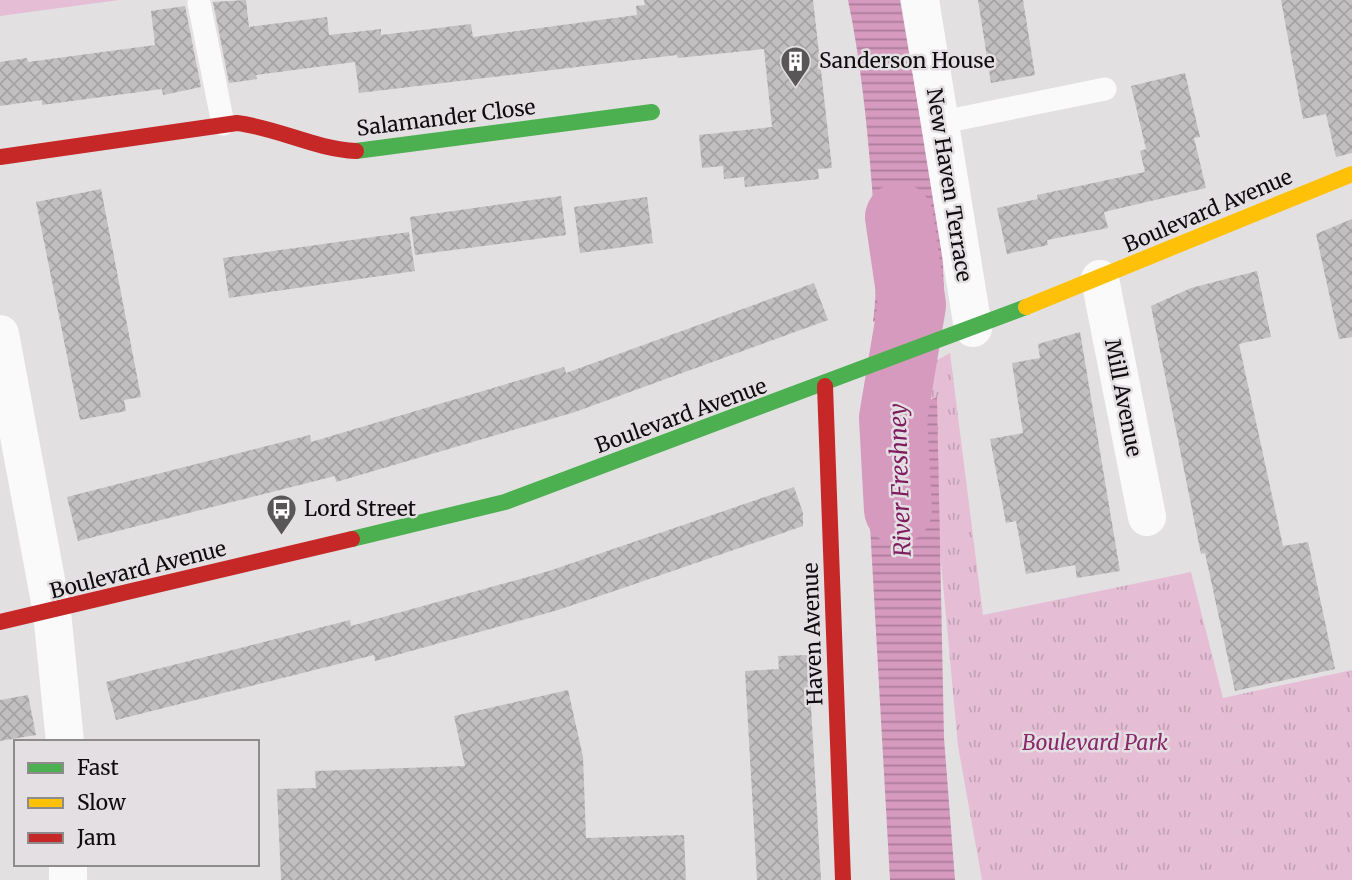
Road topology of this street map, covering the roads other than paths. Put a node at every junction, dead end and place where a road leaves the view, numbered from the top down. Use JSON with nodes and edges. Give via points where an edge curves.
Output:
{"nodes":[{"id":1,"x":920,"y":0,"type":"edge"},
{"id":2,"x":199,"y":3,"type":"dead end"},
{"id":3,"x":1105,"y":89,"type":"dead end"},
{"id":4,"x":652,"y":112,"type":"dead end"},
{"id":5,"x":938,"y":123,"type":"junction"},
{"id":6,"x":223,"y":124,"type":"junction"},
{"id":7,"x":0,"y":157,"type":"edge"},
{"id":8,"x":1352,"y":174,"type":"edge"},
{"id":9,"x":1100,"y":279,"type":"junction"},
{"id":10,"x":963,"y":332,"type":"junction"},
{"id":11,"x":0,"y":334,"type":"edge"},
{"id":12,"x":825,"y":386,"type":"junction"},
{"id":13,"x":1147,"y":517,"type":"dead end"},
{"id":14,"x":52,"y":612,"type":"junction"},
{"id":15,"x":0,"y":622,"type":"edge"},
{"id":16,"x":65,"y":740,"type":"edge"},
{"id":17,"x":844,"y":880,"type":"edge"}],
"edges":[{"from":1,"to":5,"type":"street","name":"New Haven Terrace"},
{"from":2,"to":6,"type":"lane"},
{"from":3,"to":5,"type":"lane"},
{"from":4,"to":6,"type":"street","name":"Salamander Close","via":[[340,152],[258,124]]},
{"from":5,"to":10,"type":"street","name":"New Haven Terrace"},
{"from":6,"to":7,"type":"street","name":"Salamander Close"},
{"from":8,"to":9,"type":"street","name":"Boulevard Avenue"},
{"from":9,"to":10,"type":"street","name":"Boulevard Avenue"},
{"from":9,"to":13,"type":"street","name":"Mill Avenue"},
{"from":10,"to":12,"type":"street","name":"Boulevard Avenue"},
{"from":11,"to":14,"type":"street"},
{"from":12,"to":14,"type":"street","name":"Boulevard Avenue","via":[[505,502]]},
{"from":12,"to":17,"type":"street","name":"Haven Avenue"},
{"from":14,"to":15,"type":"street","name":"Boulevard Avenue"},
{"from":14,"to":16,"type":"street"}]}
